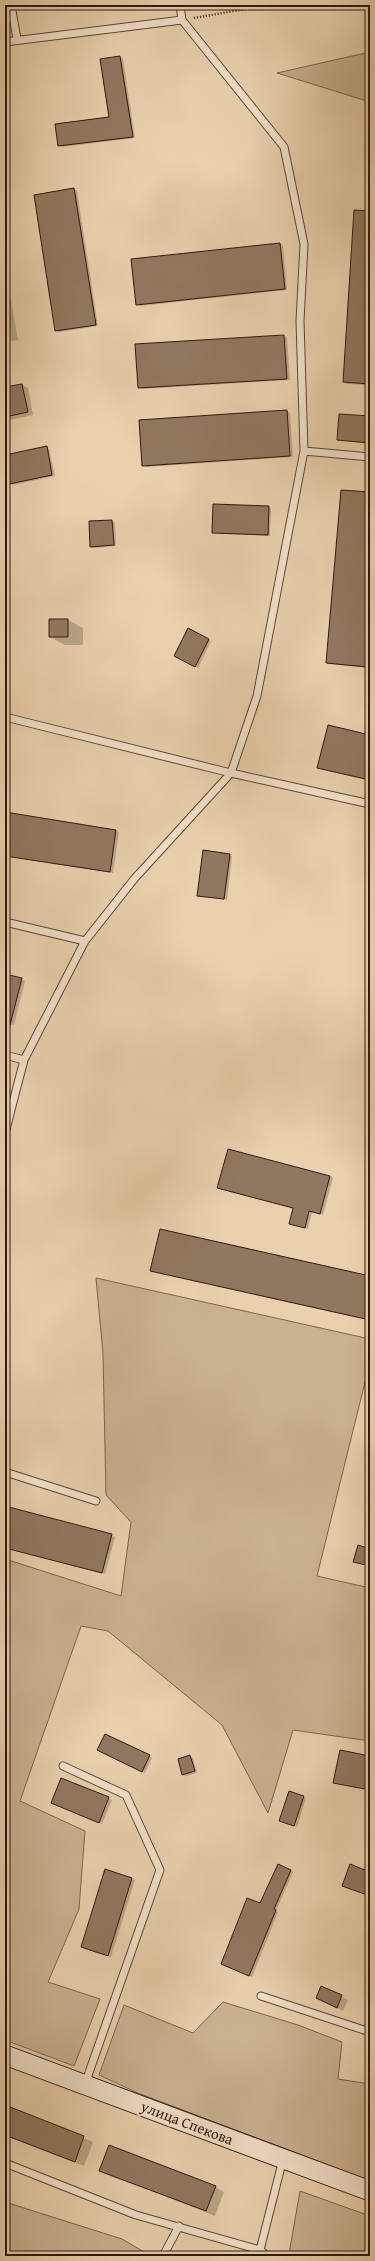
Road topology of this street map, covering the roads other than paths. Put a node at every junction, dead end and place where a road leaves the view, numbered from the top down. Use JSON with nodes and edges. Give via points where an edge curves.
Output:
{"nodes":[{"id":1,"x":11,"y":5,"type":"edge"},
{"id":2,"x":180,"y":5,"type":"edge"},
{"id":3,"x":182,"y":20,"type":"junction"},
{"id":4,"x":17,"y":40,"type":"junction"},
{"id":5,"x":5,"y":42,"type":"edge"},
{"id":6,"x":304,"y":452,"type":"junction"},
{"id":7,"x":370,"y":457,"type":"edge"},
{"id":8,"x":5,"y":717,"type":"edge"},
{"id":9,"x":231,"y":773,"type":"junction"},
{"id":10,"x":370,"y":804,"type":"edge"},
{"id":11,"x":5,"y":922,"type":"edge"},
{"id":12,"x":85,"y":941,"type":"junction"},
{"id":13,"x":5,"y":1055,"type":"edge"},
{"id":14,"x":24,"y":1060,"type":"junction"},
{"id":15,"x":5,"y":1133,"type":"edge"},
{"id":16,"x":5,"y":1472,"type":"edge"},
{"id":17,"x":96,"y":1501,"type":"dead end"},
{"id":18,"x":63,"y":1766,"type":"dead end"},
{"id":19,"x":261,"y":1996,"type":"dead end"},
{"id":20,"x":370,"y":2032,"type":"edge"},
{"id":21,"x":5,"y":2055,"type":"edge"},
{"id":22,"x":84,"y":2084,"type":"junction"},
{"id":23,"x":283,"y":2159,"type":"junction"},
{"id":24,"x":5,"y":2162,"type":"edge"},
{"id":25,"x":370,"y":2191,"type":"edge"},
{"id":26,"x":179,"y":2226,"type":"junction"},
{"id":27,"x":260,"y":2250,"type":"junction"},
{"id":28,"x":164,"y":2256,"type":"edge"},
{"id":29,"x":266,"y":2256,"type":"edge"}],
"edges":[{"from":1,"to":4,"type":"lane"},
{"from":2,"to":3,"type":"lane"},
{"from":3,"to":4,"type":"lane"},
{"from":3,"to":6,"type":"lane","via":[[284,147],[304,244],[300,321]]},
{"from":4,"to":5,"type":"lane"},
{"from":6,"to":7,"type":"lane"},
{"from":6,"to":9,"type":"lane","via":[[257,696]]},
{"from":8,"to":9,"type":"lane"},
{"from":9,"to":10,"type":"lane"},
{"from":9,"to":12,"type":"lane","via":[[135,878]]},
{"from":11,"to":12,"type":"lane"},
{"from":12,"to":14,"type":"lane"},
{"from":13,"to":14,"type":"lane"},
{"from":14,"to":15,"type":"lane"},
{"from":16,"to":17,"type":"lane"},
{"from":18,"to":22,"type":"lane","via":[[126,1795],[160,1870]]},
{"from":19,"to":20,"type":"lane"},
{"from":21,"to":22,"type":"main road","name":"улица Спекова"},
{"from":22,"to":23,"type":"main road","name":"улица Спекова"},
{"from":23,"to":25,"type":"main road","name":"улица Спекова"},
{"from":23,"to":27,"type":"lane"},
{"from":24,"to":26,"type":"lane","via":[[136,2216]]},
{"from":26,"to":27,"type":"lane"},
{"from":26,"to":28,"type":"lane"},
{"from":27,"to":29,"type":"lane"}]}
